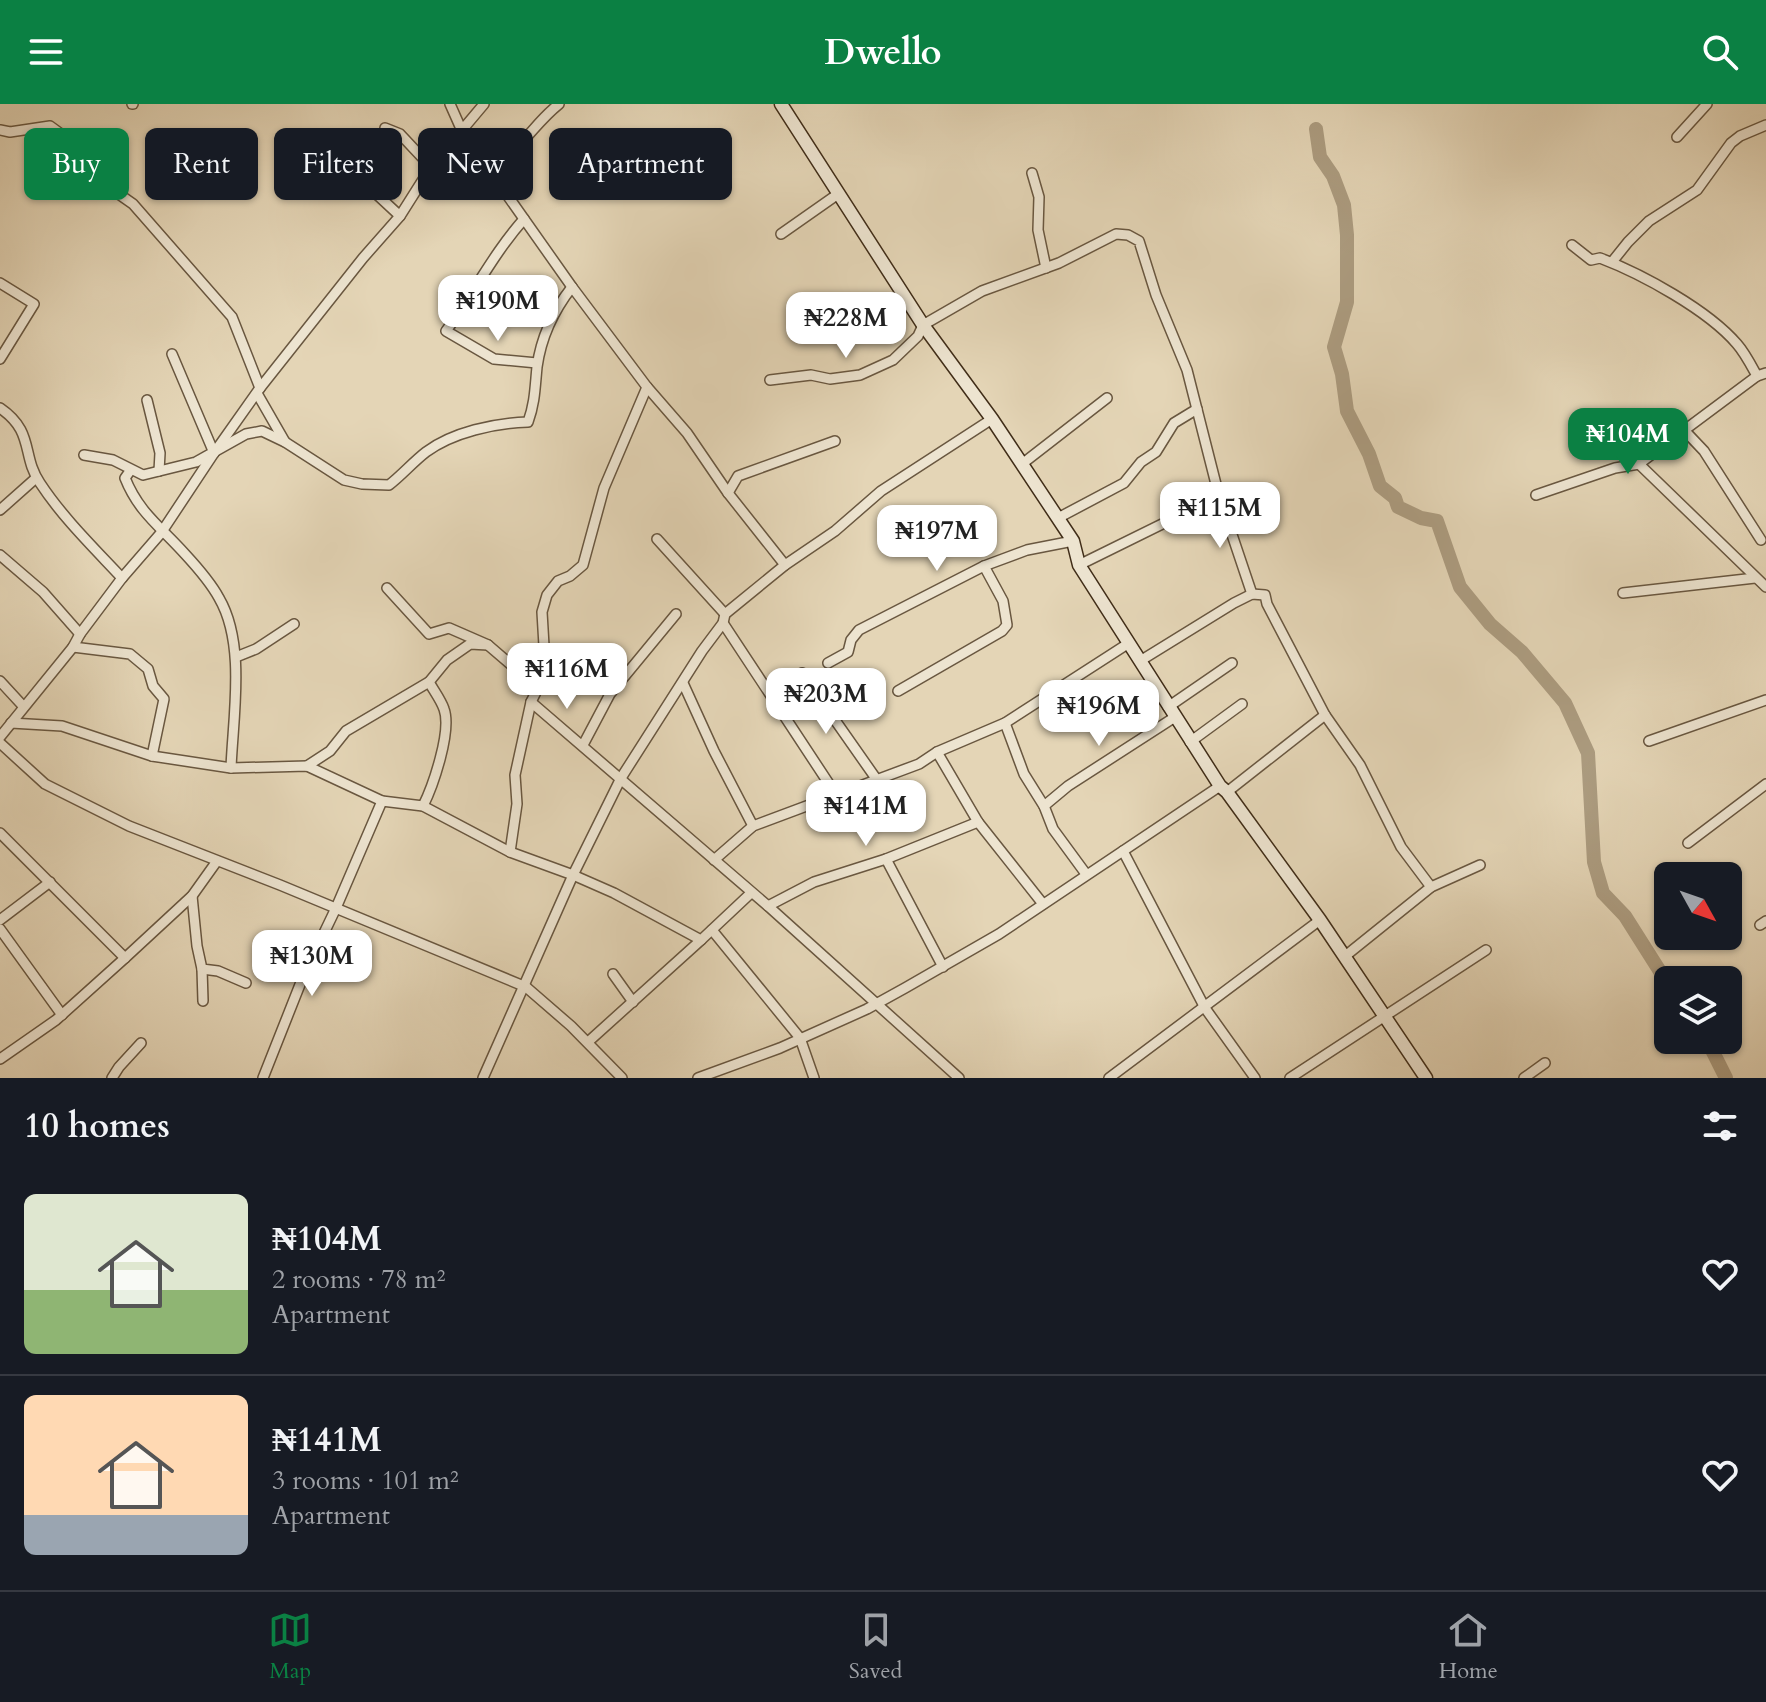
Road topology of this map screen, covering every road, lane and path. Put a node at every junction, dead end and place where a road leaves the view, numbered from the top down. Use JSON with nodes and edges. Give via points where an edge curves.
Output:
{"nodes":[{"id":1,"x":450,"y":104,"type":"edge"},
{"id":2,"x":484,"y":104,"type":"edge"},
{"id":3,"x":559,"y":104,"type":"edge"},
{"id":4,"x":781,"y":104,"type":"edge"},
{"id":5,"x":1707,"y":104,"type":"edge"},
{"id":6,"x":1766,"y":125,"type":"edge"},
{"id":7,"x":461,"y":128,"type":"edge"},
{"id":8,"x":464,"y":128,"type":"edge"},
{"id":9,"x":0,"y":130,"type":"edge"},
{"id":10,"x":533,"y":131,"type":"edge"},
{"id":11,"x":402,"y":136,"type":"edge"},
{"id":12,"x":1677,"y":137,"type":"dead end"},
{"id":13,"x":418,"y":153,"type":"edge"},
{"id":14,"x":1032,"y":173,"type":"dead end"},
{"id":15,"x":418,"y":188,"type":"edge"},
{"id":16,"x":838,"y":194,"type":"junction"},
{"id":17,"x":383,"y":200,"type":"edge"},
{"id":18,"x":511,"y":200,"type":"edge"},
{"id":19,"x":400,"y":216,"type":"junction"},
{"id":20,"x":524,"y":219,"type":"junction"},
{"id":21,"x":781,"y":234,"type":"dead end"},
{"id":22,"x":1572,"y":245,"type":"dead end"},
{"id":23,"x":1612,"y":262,"type":"junction"},
{"id":24,"x":1046,"y":268,"type":"junction"},
{"id":25,"x":0,"y":283,"type":"edge"},
{"id":26,"x":572,"y":287,"type":"junction"},
{"id":27,"x":923,"y":325,"type":"junction"},
{"id":28,"x":172,"y":354,"type":"dead end"},
{"id":29,"x":0,"y":359,"type":"edge"},
{"id":30,"x":537,"y":363,"type":"junction"},
{"id":31,"x":1762,"y":374,"type":"edge"},
{"id":32,"x":770,"y":380,"type":"dead end"},
{"id":33,"x":647,"y":387,"type":"junction"},
{"id":34,"x":259,"y":392,"type":"junction"},
{"id":35,"x":1107,"y":398,"type":"dead end"},
{"id":36,"x":147,"y":400,"type":"dead end"},
{"id":37,"x":0,"y":408,"type":"edge"},
{"id":38,"x":1197,"y":409,"type":"junction"},
{"id":39,"x":992,"y":419,"type":"junction"},
{"id":40,"x":1685,"y":431,"type":"junction"},
{"id":41,"x":835,"y":441,"type":"dead end"},
{"id":42,"x":285,"y":442,"type":"junction"},
{"id":43,"x":214,"y":453,"type":"junction"},
{"id":44,"x":84,"y":455,"type":"dead end"},
{"id":45,"x":1022,"y":464,"type":"junction"},
{"id":46,"x":1639,"y":464,"type":"junction"},
{"id":47,"x":130,"y":471,"type":"junction"},
{"id":48,"x":159,"y":471,"type":"junction"},
{"id":49,"x":36,"y":478,"type":"junction"},
{"id":50,"x":728,"y":493,"type":"junction"},
{"id":51,"x":1536,"y":495,"type":"dead end"},
{"id":52,"x":1219,"y":496,"type":"junction"},
{"id":53,"x":0,"y":510,"type":"edge"},
{"id":54,"x":1058,"y":518,"type":"junction"},
{"id":55,"x":161,"y":533,"type":"junction"},
{"id":56,"x":657,"y":539,"type":"dead end"},
{"id":57,"x":1761,"y":540,"type":"dead end"},
{"id":58,"x":1073,"y":541,"type":"junction"},
{"id":59,"x":0,"y":555,"type":"edge"},
{"id":60,"x":785,"y":565,"type":"junction"},
{"id":61,"x":1079,"y":565,"type":"junction"},
{"id":62,"x":984,"y":566,"type":"junction"},
{"id":63,"x":122,"y":578,"type":"junction"},
{"id":64,"x":1755,"y":578,"type":"junction"},
{"id":65,"x":1766,"y":587,"type":"edge"},
{"id":66,"x":387,"y":588,"type":"dead end"},
{"id":67,"x":1623,"y":593,"type":"dead end"},
{"id":68,"x":1252,"y":594,"type":"junction"},
{"id":69,"x":676,"y":614,"type":"dead end"},
{"id":70,"x":724,"y":619,"type":"junction"},
{"id":71,"x":294,"y":624,"type":"dead end"},
{"id":72,"x":80,"y":634,"type":"junction"},
{"id":73,"x":1129,"y":643,"type":"junction"},
{"id":74,"x":488,"y":645,"type":"junction"},
{"id":75,"x":73,"y":647,"type":"junction"},
{"id":76,"x":236,"y":657,"type":"junction"},
{"id":77,"x":1140,"y":661,"type":"junction"},
{"id":78,"x":828,"y":663,"type":"dead end"},
{"id":79,"x":1232,"y":663,"type":"dead end"},
{"id":80,"x":802,"y":673,"type":"dead end"},
{"id":81,"x":0,"y":681,"type":"edge"},
{"id":82,"x":429,"y":682,"type":"junction"},
{"id":83,"x":683,"y":683,"type":"junction"},
{"id":84,"x":538,"y":688,"type":"junction"},
{"id":85,"x":898,"y":691,"type":"dead end"},
{"id":86,"x":1766,"y":700,"type":"edge"},
{"id":87,"x":531,"y":702,"type":"junction"},
{"id":88,"x":1242,"y":704,"type":"dead end"},
{"id":89,"x":23,"y":706,"type":"junction"},
{"id":90,"x":1172,"y":712,"type":"junction"},
{"id":91,"x":1325,"y":715,"type":"junction"},
{"id":92,"x":11,"y":723,"type":"junction"},
{"id":93,"x":1005,"y":723,"type":"junction"},
{"id":94,"x":0,"y":737,"type":"edge"},
{"id":95,"x":1649,"y":741,"type":"dead end"},
{"id":96,"x":1190,"y":742,"type":"junction"},
{"id":97,"x":0,"y":743,"type":"edge"},
{"id":98,"x":583,"y":745,"type":"junction"},
{"id":99,"x":937,"y":752,"type":"junction"},
{"id":100,"x":152,"y":756,"type":"junction"},
{"id":101,"x":307,"y":766,"type":"junction"},
{"id":102,"x":231,"y":768,"type":"junction"},
{"id":103,"x":621,"y":778,"type":"junction"},
{"id":104,"x":877,"y":780,"type":"junction"},
{"id":105,"x":1766,"y":784,"type":"edge"},
{"id":106,"x":1224,"y":789,"type":"junction"},
{"id":107,"x":837,"y":796,"type":"junction"},
{"id":108,"x":382,"y":801,"type":"junction"},
{"id":109,"x":423,"y":806,"type":"junction"},
{"id":110,"x":1044,"y":806,"type":"junction"},
{"id":111,"x":978,"y":822,"type":"junction"},
{"id":112,"x":753,"y":826,"type":"junction"},
{"id":113,"x":0,"y":833,"type":"edge"},
{"id":114,"x":1688,"y":843,"type":"dead end"},
{"id":115,"x":1123,"y":851,"type":"junction"},
{"id":116,"x":510,"y":852,"type":"junction"},
{"id":117,"x":886,"y":859,"type":"junction"},
{"id":118,"x":714,"y":860,"type":"junction"},
{"id":119,"x":217,"y":861,"type":"junction"},
{"id":120,"x":1480,"y":865,"type":"dead end"},
{"id":121,"x":1086,"y":874,"type":"junction"},
{"id":122,"x":573,"y":875,"type":"junction"},
{"id":123,"x":50,"y":882,"type":"junction"},
{"id":124,"x":1431,"y":887,"type":"junction"},
{"id":125,"x":751,"y":893,"type":"junction"},
{"id":126,"x":192,"y":896,"type":"junction"},
{"id":127,"x":1043,"y":904,"type":"junction"},
{"id":128,"x":768,"y":906,"type":"junction"},
{"id":129,"x":336,"y":908,"type":"junction"},
{"id":130,"x":0,"y":920,"type":"edge"},
{"id":131,"x":1320,"y":920,"type":"junction"},
{"id":132,"x":0,"y":929,"type":"edge"},
{"id":133,"x":712,"y":930,"type":"junction"},
{"id":134,"x":701,"y":940,"type":"junction"},
{"id":135,"x":1486,"y":950,"type":"dead end"},
{"id":136,"x":1344,"y":957,"type":"junction"},
{"id":137,"x":125,"y":958,"type":"junction"},
{"id":138,"x":943,"y":967,"type":"junction"},
{"id":139,"x":202,"y":969,"type":"junction"},
{"id":140,"x":613,"y":974,"type":"dead end"},
{"id":141,"x":246,"y":983,"type":"dead end"},
{"id":142,"x":526,"y":987,"type":"junction"},
{"id":143,"x":203,"y":1001,"type":"dead end"},
{"id":144,"x":633,"y":1002,"type":"junction"},
{"id":145,"x":877,"y":1003,"type":"junction"},
{"id":146,"x":1205,"y":1008,"type":"junction"},
{"id":147,"x":62,"y":1015,"type":"junction"},
{"id":148,"x":1386,"y":1016,"type":"junction"},
{"id":149,"x":800,"y":1038,"type":"junction"},
{"id":150,"x":588,"y":1042,"type":"junction"},
{"id":151,"x":141,"y":1043,"type":"dead end"},
{"id":152,"x":0,"y":1059,"type":"edge"},
{"id":153,"x":1545,"y":1063,"type":"dead end"},
{"id":154,"x":487,"y":1076,"type":"edge"},
{"id":155,"x":710,"y":1077,"type":"edge"},
{"id":156,"x":112,"y":1078,"type":"edge"},
{"id":157,"x":263,"y":1078,"type":"edge"},
{"id":158,"x":622,"y":1078,"type":"edge"},
{"id":159,"x":698,"y":1078,"type":"edge"},
{"id":160,"x":814,"y":1078,"type":"edge"},
{"id":161,"x":959,"y":1078,"type":"edge"},
{"id":162,"x":1109,"y":1078,"type":"edge"},
{"id":163,"x":1255,"y":1078,"type":"edge"},
{"id":164,"x":1290,"y":1078,"type":"edge"},
{"id":165,"x":1426,"y":1078,"type":"edge"},
{"id":166,"x":1524,"y":1078,"type":"edge"}],
"edges":[{"from":1,"to":7,"type":"street"},
{"from":2,"to":8,"type":"street"},
{"from":3,"to":10,"type":"street"},
{"from":4,"to":16,"type":"street"},
{"from":5,"to":12,"type":"street"},
{"from":6,"to":23,"type":"street","via":[[1731,143],[1697,190],[1649,221]]},
{"from":9,"to":34,"type":"street","via":[[50,126],[93,176],[133,204],[232,317]]},
{"from":11,"to":13,"type":"street"},
{"from":14,"to":24,"type":"street"},
{"from":15,"to":19,"type":"street"},
{"from":16,"to":21,"type":"street"},
{"from":16,"to":27,"type":"street"},
{"from":17,"to":19,"type":"street"},
{"from":18,"to":20,"type":"street"},
{"from":19,"to":34,"type":"street"},
{"from":20,"to":26,"type":"street"},
{"from":20,"to":30,"type":"street","via":[[498,249],[446,331],[494,359]]},
{"from":22,"to":23,"type":"street","via":[[1591,260]]},
{"from":23,"to":31,"type":"street","via":[[1714,323]]},
{"from":24,"to":27,"type":"street","via":[[982,291]]},
{"from":24,"to":38,"type":"street","via":[[1116,234],[1139,241]]},
{"from":25,"to":29,"type":"street","via":[[34,304]]},
{"from":26,"to":30,"type":"street","via":[[556,308]]},
{"from":26,"to":33,"type":"street"},
{"from":27,"to":32,"type":"street","via":[[893,360],[860,375]]},
{"from":27,"to":39,"type":"street"},
{"from":28,"to":43,"type":"street"},
{"from":30,"to":42,"type":"street","via":[[528,422],[450,439],[428,450],[389,485],[344,480]]},
{"from":31,"to":40,"type":"street"},
{"from":33,"to":50,"type":"street"},
{"from":33,"to":84,"type":"street","via":[[604,488],[583,565],[547,595]]},
{"from":34,"to":42,"type":"street"},
{"from":34,"to":43,"type":"street"},
{"from":35,"to":45,"type":"street"},
{"from":36,"to":48,"type":"street"},
{"from":37,"to":49,"type":"street","via":[[26,439]]},
{"from":38,"to":52,"type":"street"},
{"from":38,"to":54,"type":"street","via":[[1174,423],[1156,452],[1124,483]]},
{"from":39,"to":45,"type":"street"},
{"from":39,"to":60,"type":"street","via":[[881,491]]},
{"from":40,"to":46,"type":"street"},
{"from":40,"to":57,"type":"street","via":[[1704,451]]},
{"from":41,"to":50,"type":"street","via":[[738,476]]},
{"from":42,"to":43,"type":"street","via":[[262,431]]},
{"from":43,"to":48,"type":"street"},
{"from":43,"to":55,"type":"street"},
{"from":44,"to":47,"type":"street","via":[[113,460]]},
{"from":45,"to":54,"type":"street"},
{"from":46,"to":51,"type":"street"},
{"from":46,"to":64,"type":"street"},
{"from":47,"to":48,"type":"street"},
{"from":47,"to":55,"type":"street","via":[[125,478],[133,499]]},
{"from":49,"to":53,"type":"street"},
{"from":49,"to":63,"type":"street"},
{"from":50,"to":60,"type":"street"},
{"from":52,"to":61,"type":"street"},
{"from":52,"to":68,"type":"street"},
{"from":54,"to":58,"type":"street"},
{"from":55,"to":63,"type":"street"},
{"from":55,"to":76,"type":"street","via":[[187,556],[220,599]]},
{"from":56,"to":70,"type":"street"},
{"from":58,"to":61,"type":"street"},
{"from":58,"to":62,"type":"street"},
{"from":59,"to":72,"type":"street"},
{"from":60,"to":70,"type":"street"},
{"from":61,"to":73,"type":"street"},
{"from":62,"to":78,"type":"street","via":[[859,630],[848,652]]},
{"from":62,"to":85,"type":"street","via":[[1003,601],[1007,625]]},
{"from":63,"to":72,"type":"street"},
{"from":64,"to":65,"type":"street"},
{"from":64,"to":67,"type":"street"},
{"from":66,"to":74,"type":"street","via":[[429,634],[449,628]]},
{"from":68,"to":77,"type":"street"},
{"from":68,"to":91,"type":"street","via":[[1265,595]]},
{"from":69,"to":98,"type":"street","via":[[610,694]]},
{"from":70,"to":83,"type":"street"},
{"from":70,"to":107,"type":"street"},
{"from":71,"to":76,"type":"street"},
{"from":72,"to":75,"type":"street"},
{"from":73,"to":77,"type":"street"},
{"from":73,"to":93,"type":"street"},
{"from":74,"to":82,"type":"street","via":[[470,644]]},
{"from":74,"to":84,"type":"street"},
{"from":75,"to":89,"type":"street"},
{"from":75,"to":100,"type":"street","via":[[130,654],[148,669],[164,699]]},
{"from":76,"to":102,"type":"street"},
{"from":77,"to":90,"type":"street"},
{"from":79,"to":90,"type":"street"},
{"from":80,"to":104,"type":"street"},
{"from":81,"to":89,"type":"street"},
{"from":82,"to":101,"type":"street","via":[[346,731],[330,751]]},
{"from":82,"to":109,"type":"street","via":[[445,711],[445,724],[439,762]]},
{"from":83,"to":103,"type":"street"},
{"from":83,"to":112,"type":"street"},
{"from":84,"to":87,"type":"street"},
{"from":86,"to":95,"type":"street"},
{"from":87,"to":98,"type":"street"},
{"from":87,"to":116,"type":"street","via":[[515,775]]},
{"from":88,"to":96,"type":"street"},
{"from":89,"to":92,"type":"street"},
{"from":90,"to":96,"type":"street"},
{"from":90,"to":110,"type":"street"},
{"from":91,"to":106,"type":"street"},
{"from":91,"to":124,"type":"street","via":[[1360,765],[1401,847]]},
{"from":92,"to":94,"type":"street"},
{"from":92,"to":100,"type":"street","via":[[62,726]]},
{"from":93,"to":99,"type":"street"},
{"from":93,"to":110,"type":"street","via":[[1024,774]]},
{"from":96,"to":106,"type":"street"},
{"from":97,"to":119,"type":"street","via":[[45,784],[129,826]]},
{"from":98,"to":103,"type":"street"},
{"from":99,"to":104,"type":"street"},
{"from":99,"to":111,"type":"street"},
{"from":100,"to":102,"type":"street"},
{"from":101,"to":102,"type":"street"},
{"from":101,"to":108,"type":"street"},
{"from":103,"to":118,"type":"street"},
{"from":103,"to":122,"type":"street"},
{"from":104,"to":107,"type":"street"},
{"from":105,"to":114,"type":"street"},
{"from":106,"to":115,"type":"street"},
{"from":106,"to":131,"type":"street"},
{"from":107,"to":112,"type":"street"},
{"from":108,"to":109,"type":"street"},
{"from":108,"to":129,"type":"street"},
{"from":109,"to":116,"type":"street"},
{"from":110,"to":121,"type":"street","via":[[1053,829]]},
{"from":111,"to":117,"type":"street"},
{"from":111,"to":127,"type":"street"},
{"from":112,"to":118,"type":"street"},
{"from":113,"to":123,"type":"street"},
{"from":115,"to":121,"type":"street"},
{"from":115,"to":146,"type":"street"},
{"from":116,"to":122,"type":"street"},
{"from":117,"to":128,"type":"street","via":[[814,882]]},
{"from":117,"to":138,"type":"street"},
{"from":118,"to":125,"type":"street"},
{"from":119,"to":126,"type":"street"},
{"from":119,"to":129,"type":"street"},
{"from":120,"to":124,"type":"street"},
{"from":121,"to":127,"type":"street"},
{"from":122,"to":134,"type":"street"},
{"from":122,"to":142,"type":"street"},
{"from":123,"to":130,"type":"street"},
{"from":123,"to":137,"type":"street"},
{"from":124,"to":136,"type":"street"},
{"from":125,"to":128,"type":"street"},
{"from":125,"to":133,"type":"street"},
{"from":126,"to":137,"type":"street"},
{"from":126,"to":139,"type":"street"},
{"from":127,"to":138,"type":"street"},
{"from":128,"to":145,"type":"street"},
{"from":129,"to":142,"type":"street"},
{"from":129,"to":157,"type":"street"},
{"from":131,"to":136,"type":"street"},
{"from":131,"to":146,"type":"street"},
{"from":132,"to":147,"type":"street"},
{"from":133,"to":134,"type":"street"},
{"from":133,"to":149,"type":"street"},
{"from":134,"to":144,"type":"street"},
{"from":135,"to":148,"type":"street"},
{"from":136,"to":148,"type":"street"},
{"from":137,"to":147,"type":"street"},
{"from":138,"to":145,"type":"street"},
{"from":139,"to":141,"type":"street"},
{"from":139,"to":143,"type":"street"},
{"from":140,"to":144,"type":"street"},
{"from":142,"to":150,"type":"street"},
{"from":142,"to":154,"type":"street"},
{"from":144,"to":150,"type":"street"},
{"from":145,"to":149,"type":"street"},
{"from":145,"to":161,"type":"street"},
{"from":146,"to":162,"type":"street"},
{"from":146,"to":163,"type":"street"},
{"from":147,"to":152,"type":"street"},
{"from":148,"to":164,"type":"street"},
{"from":148,"to":165,"type":"street"},
{"from":149,"to":155,"type":"street"},
{"from":149,"to":160,"type":"street"},
{"from":150,"to":158,"type":"street"},
{"from":151,"to":156,"type":"street"},
{"from":153,"to":166,"type":"street"},
{"from":155,"to":159,"type":"street"}]}
